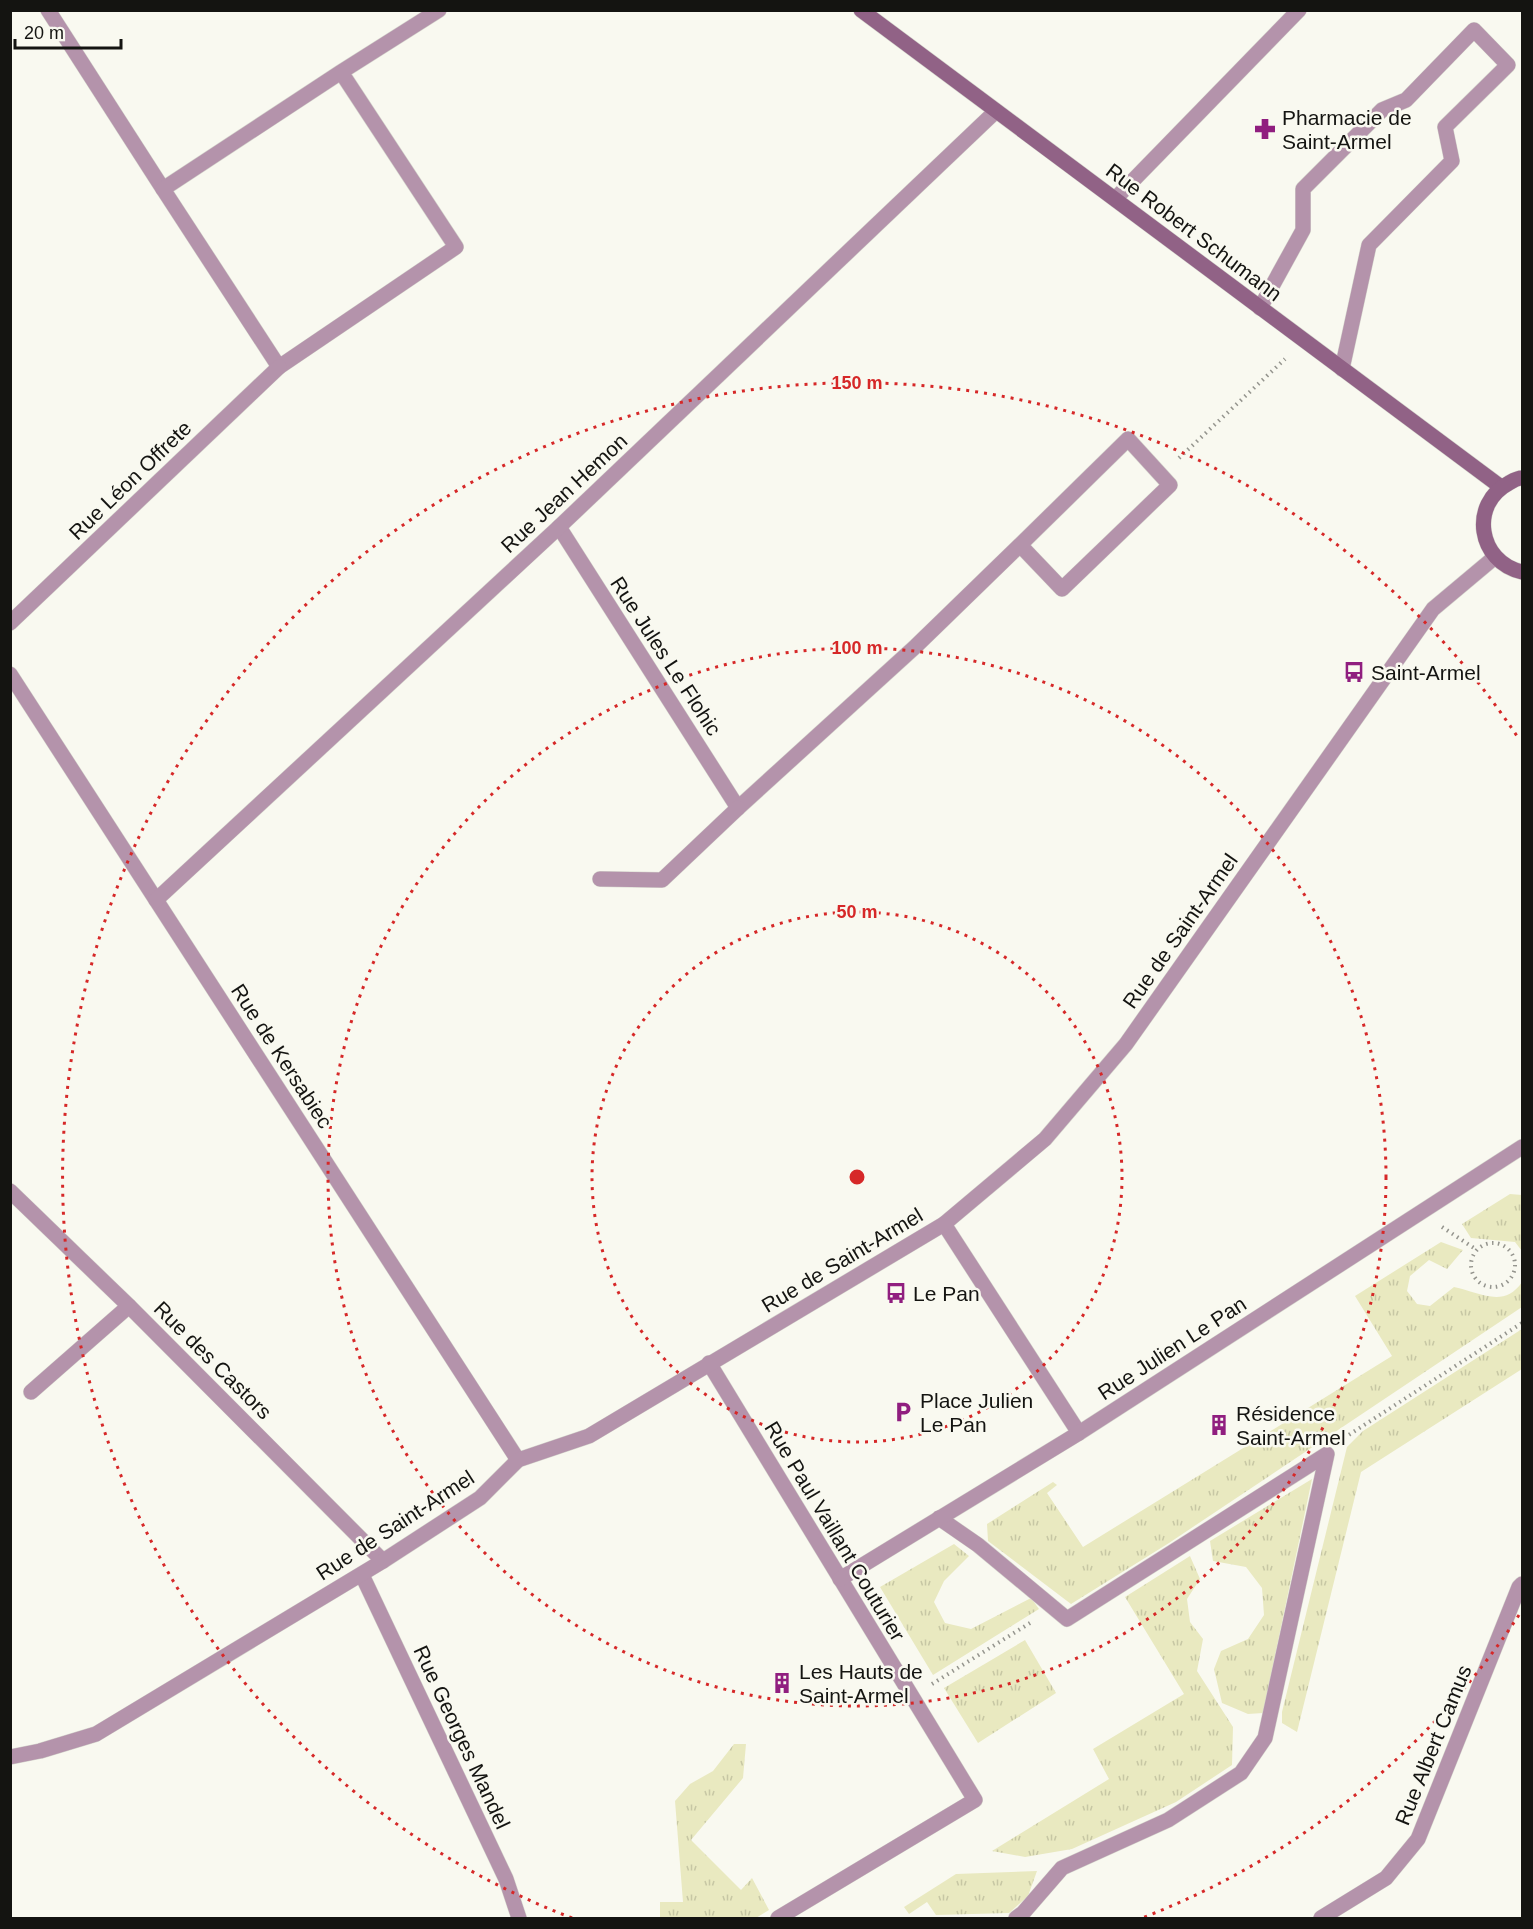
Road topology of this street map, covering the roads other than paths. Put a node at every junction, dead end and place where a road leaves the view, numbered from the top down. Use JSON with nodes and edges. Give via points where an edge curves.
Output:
{"nodes":[{"id":1,"x":48,"y":10,"type":"edge"},
{"id":2,"x":439,"y":10,"type":"edge"},
{"id":3,"x":861,"y":10,"type":"edge"},
{"id":4,"x":1299,"y":10,"type":"edge"},
{"id":5,"x":341,"y":72,"type":"junction"},
{"id":6,"x":996,"y":111,"type":"junction"},
{"id":7,"x":163,"y":189,"type":"junction"},
{"id":8,"x":1114,"y":200,"type":"junction"},
{"id":9,"x":1260,"y":308,"type":"junction"},
{"id":10,"x":279,"y":367,"type":"junction"},
{"id":11,"x":1342,"y":369,"type":"junction"},
{"id":12,"x":1522,"y":478,"type":"edge"},
{"id":13,"x":1501,"y":487,"type":"junction"},
{"id":14,"x":559,"y":527,"type":"junction"},
{"id":15,"x":1020,"y":545,"type":"junction"},
{"id":16,"x":1495,"y":557,"type":"junction"},
{"id":17,"x":1522,"y":572,"type":"edge"},
{"id":18,"x":10,"y":623,"type":"edge"},
{"id":19,"x":10,"y":674,"type":"edge"},
{"id":20,"x":738,"y":807,"type":"junction"},
{"id":21,"x":600,"y":879,"type":"dead end"},
{"id":22,"x":156,"y":900,"type":"junction"},
{"id":23,"x":1521,"y":1152,"type":"edge"},
{"id":24,"x":10,"y":1191,"type":"edge"},
{"id":25,"x":944,"y":1224,"type":"junction"},
{"id":26,"x":129,"y":1306,"type":"junction"},
{"id":27,"x":708,"y":1363,"type":"junction"},
{"id":28,"x":31,"y":1392,"type":"dead end"},
{"id":29,"x":1079,"y":1433,"type":"junction"},
{"id":30,"x":518,"y":1460,"type":"junction"},
{"id":31,"x":939,"y":1518,"type":"junction"},
{"id":32,"x":383,"y":1561,"type":"junction"},
{"id":33,"x":362,"y":1575,"type":"junction"},
{"id":34,"x":840,"y":1579,"type":"junction"},
{"id":35,"x":1522,"y":1584,"type":"edge"},
{"id":36,"x":10,"y":1757,"type":"edge"},
{"id":37,"x":519,"y":1918,"type":"edge"},
{"id":38,"x":778,"y":1918,"type":"edge"},
{"id":39,"x":1016,"y":1918,"type":"edge"},
{"id":40,"x":1321,"y":1918,"type":"edge"}],
"edges":[{"from":1,"to":7,"type":"street"},
{"from":2,"to":5,"type":"street"},
{"from":3,"to":6,"type":"street","name":"Rue Robert Schumann"},
{"from":4,"to":8,"type":"street"},
{"from":5,"to":7,"type":"street"},
{"from":5,"to":10,"type":"street","name":"Rue Léon Offrete","via":[[456,247]]},
{"from":6,"to":8,"type":"street","name":"Rue Robert Schumann"},
{"from":6,"to":14,"type":"street","name":"Rue Jean Hemon"},
{"from":7,"to":10,"type":"street"},
{"from":8,"to":9,"type":"street","name":"Rue Robert Schumann"},
{"from":9,"to":11,"type":"street","name":"Rue Robert Schumann"},
{"from":9,"to":11,"type":"street","via":[[1303,230],[1304,189],[1382,110],[1406,100],[1474,30],[1508,65],[1445,127],[1452,161],[1369,245]]},
{"from":10,"to":18,"type":"street","name":"Rue Léon Offrete"},
{"from":11,"to":13,"type":"street","name":"Rue Robert Schumann"},
{"from":12,"to":13,"type":"street"},
{"from":13,"to":16,"type":"street","via":[[1488,502],[1483,521],[1485,541]]},
{"from":14,"to":20,"type":"street","name":"Rue Jules Le Flohic"},
{"from":14,"to":22,"type":"street","name":"Rue Jean Hemon"},
{"from":15,"to":15,"type":"street","via":[[1062,588],[1170,485],[1128,439]]},
{"from":15,"to":20,"type":"street","via":[[916,646]]},
{"from":16,"to":17,"type":"street","via":[[1504,566]]},
{"from":16,"to":25,"type":"street","name":"Rue de Saint-Armel","via":[[1433,609],[1126,1044],[1045,1139]]},
{"from":19,"to":22,"type":"street","name":"Rue de Kersabiec"},
{"from":20,"to":21,"type":"street","via":[[662,880]]},
{"from":22,"to":30,"type":"street","name":"Rue de Kersabiec"},
{"from":23,"to":29,"type":"street","name":"Rue Julien Le Pan"},
{"from":24,"to":26,"type":"street","name":"Rue des Castors"},
{"from":25,"to":27,"type":"street","name":"Rue de Saint-Armel"},
{"from":25,"to":29,"type":"street"},
{"from":26,"to":28,"type":"street"},
{"from":26,"to":32,"type":"street","name":"Rue des Castors"},
{"from":27,"to":30,"type":"street","name":"Rue de Saint-Armel","via":[[589,1436]]},
{"from":27,"to":34,"type":"street","name":"Rue Paul Vaillant Couturier"},
{"from":29,"to":31,"type":"street","name":"Rue Julien Le Pan"},
{"from":30,"to":32,"type":"street","name":"Rue de Saint-Armel","via":[[480,1498]]},
{"from":31,"to":34,"type":"street","name":"Rue Julien Le Pan"},
{"from":31,"to":39,"type":"street","via":[[1067,1619],[1327,1454],[1266,1738],[1241,1773],[1168,1820],[1062,1868]]},
{"from":32,"to":33,"type":"street","name":"Rue de Saint-Armel"},
{"from":33,"to":36,"type":"street","name":"Rue de Saint-Armel","via":[[96,1734]]},
{"from":33,"to":37,"type":"street","name":"Rue Georges Mandel","via":[[506,1879]]},
{"from":34,"to":38,"type":"street","name":"Rue Paul Vaillant Couturier","via":[[975,1800]]},
{"from":35,"to":40,"type":"street","name":"Rue Albert Camus","via":[[1419,1839],[1386,1878]]}]}
